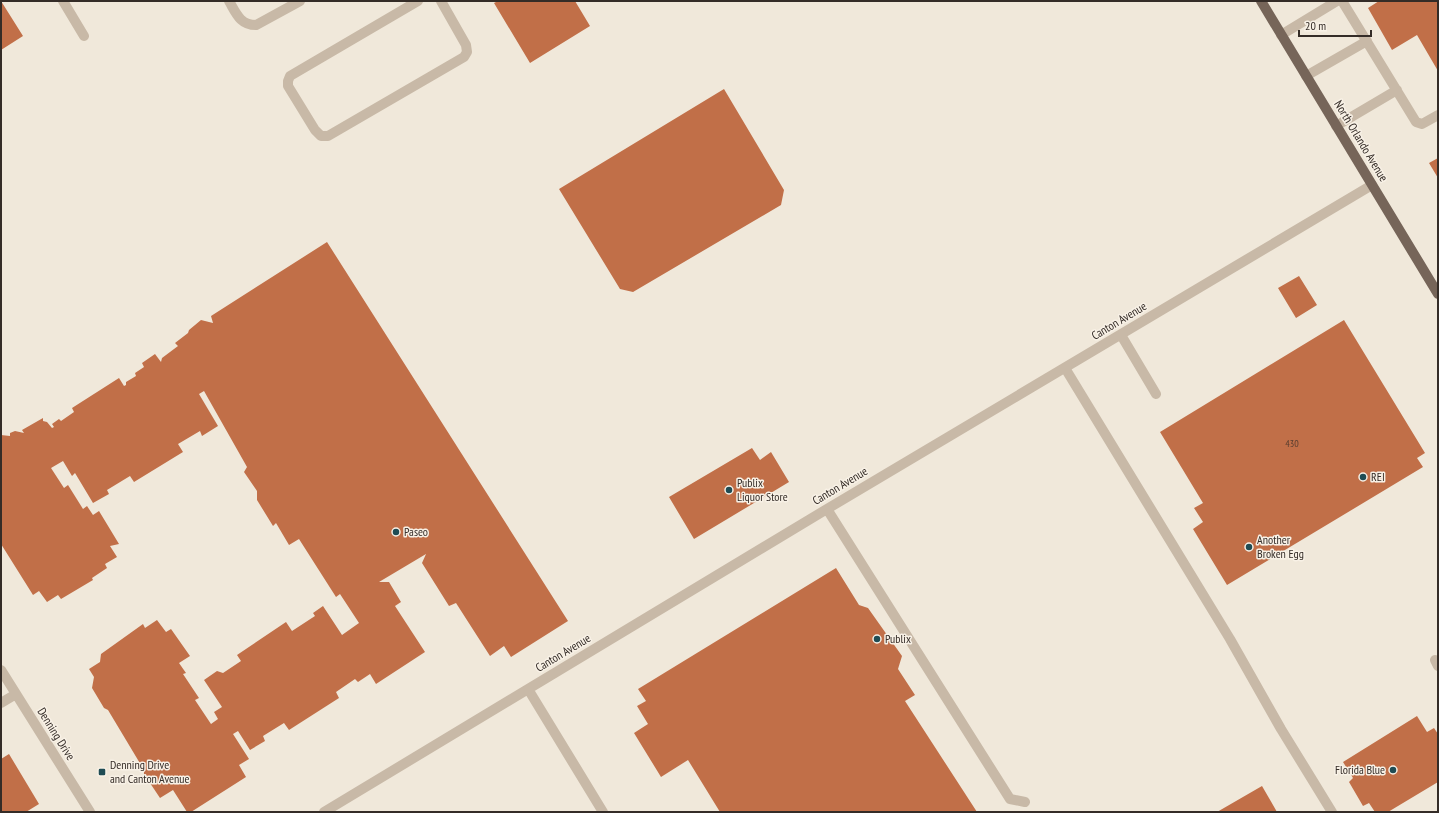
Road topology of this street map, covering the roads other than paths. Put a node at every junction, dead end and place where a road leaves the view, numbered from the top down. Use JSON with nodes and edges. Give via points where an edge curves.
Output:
{"nodes":[{"id":1,"x":63,"y":1,"type":"edge"},
{"id":2,"x":229,"y":1,"type":"edge"},
{"id":3,"x":298,"y":1,"type":"edge"},
{"id":4,"x":418,"y":1,"type":"edge"},
{"id":5,"x":441,"y":1,"type":"edge"},
{"id":6,"x":1261,"y":1,"type":"edge"},
{"id":7,"x":1337,"y":1,"type":"edge"},
{"id":8,"x":1342,"y":1,"type":"edge"},
{"id":9,"x":1281,"y":35,"type":"junction"},
{"id":10,"x":84,"y":36,"type":"dead end"},
{"id":11,"x":1367,"y":41,"type":"junction"},
{"id":12,"x":1306,"y":76,"type":"junction"},
{"id":13,"x":1397,"y":90,"type":"junction"},
{"id":14,"x":1438,"y":115,"type":"edge"},
{"id":15,"x":1336,"y":126,"type":"junction"},
{"id":16,"x":1372,"y":185,"type":"junction"},
{"id":17,"x":1438,"y":294,"type":"edge"},
{"id":18,"x":1121,"y":335,"type":"junction"},
{"id":19,"x":1065,"y":368,"type":"junction"},
{"id":20,"x":1156,"y":394,"type":"dead end"},
{"id":21,"x":827,"y":508,"type":"junction"},
{"id":22,"x":1,"y":670,"type":"edge"},
{"id":23,"x":528,"y":689,"type":"junction"},
{"id":24,"x":16,"y":694,"type":"junction"},
{"id":25,"x":1,"y":703,"type":"edge"},
{"id":26,"x":1025,"y":802,"type":"dead end"},
{"id":27,"x":90,"y":812,"type":"edge"},
{"id":28,"x":324,"y":812,"type":"edge"},
{"id":29,"x":603,"y":812,"type":"edge"},
{"id":30,"x":1332,"y":812,"type":"edge"}],
"edges":[{"from":1,"to":10,"type":"street"},
{"from":2,"to":3,"type":"street","via":[[242,21],[249,26],[256,26]]},
{"from":4,"to":5,"type":"street","via":[[290,76],[288,86],[321,136],[328,136],[464,57],[467,52],[466,45]]},
{"from":6,"to":9,"type":"main road","name":"North Orlando Avenue"},
{"from":7,"to":9,"type":"street"},
{"from":8,"to":11,"type":"street"},
{"from":9,"to":12,"type":"main road","name":"North Orlando Avenue"},
{"from":11,"to":12,"type":"street"},
{"from":11,"to":13,"type":"street"},
{"from":12,"to":15,"type":"main road","name":"North Orlando Avenue"},
{"from":13,"to":14,"type":"street","via":[[1419,124]]},
{"from":13,"to":15,"type":"street"},
{"from":15,"to":16,"type":"main road","name":"North Orlando Avenue"},
{"from":16,"to":17,"type":"main road","name":"North Orlando Avenue"},
{"from":16,"to":18,"type":"street","name":"Canton Avenue"},
{"from":18,"to":19,"type":"street","name":"Canton Avenue"},
{"from":18,"to":20,"type":"street"},
{"from":19,"to":21,"type":"street","name":"Canton Avenue"},
{"from":19,"to":30,"type":"street"},
{"from":21,"to":23,"type":"street","name":"Canton Avenue"},
{"from":21,"to":26,"type":"street","via":[[1010,799]]},
{"from":22,"to":24,"type":"street","name":"Denning Drive"},
{"from":23,"to":28,"type":"street","name":"Canton Avenue"},
{"from":23,"to":29,"type":"street"},
{"from":24,"to":25,"type":"street"},
{"from":24,"to":27,"type":"street","name":"Denning Drive"}]}
